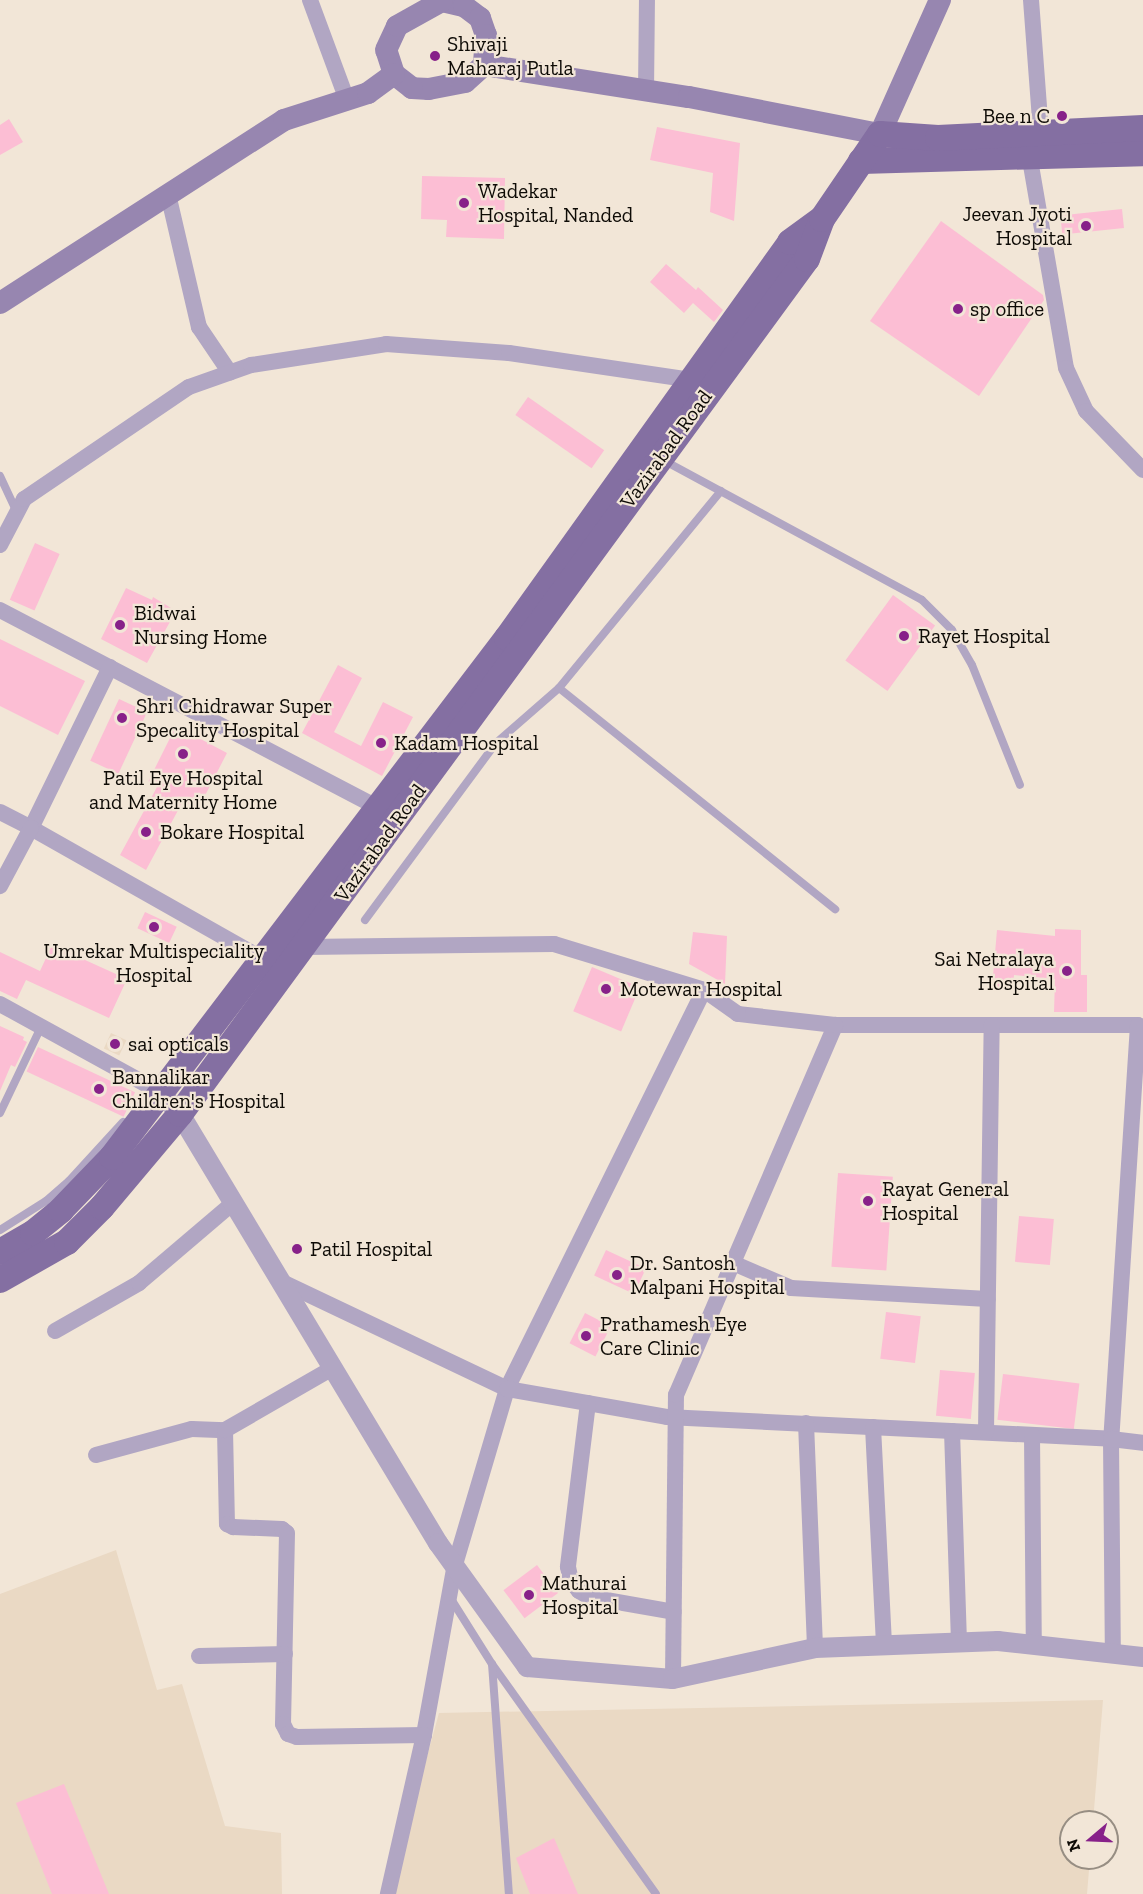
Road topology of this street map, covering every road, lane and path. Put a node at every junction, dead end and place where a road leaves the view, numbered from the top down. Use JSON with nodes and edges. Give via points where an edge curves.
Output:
{"nodes":[{"id":1,"x":310,"y":0,"type":"edge"},
{"id":2,"x":647,"y":0,"type":"edge"},
{"id":3,"x":940,"y":0,"type":"edge"},
{"id":4,"x":1031,"y":0,"type":"edge"},
{"id":5,"x":465,"y":3,"type":"edge"},
{"id":6,"x":484,"y":65,"type":"junction"},
{"id":7,"x":394,"y":74,"type":"junction"},
{"id":8,"x":646,"y":92,"type":"junction"},
{"id":9,"x":347,"y":100,"type":"junction"},
{"id":10,"x":1143,"y":128,"type":"edge"},
{"id":11,"x":880,"y":134,"type":"junction"},
{"id":12,"x":1032,"y":141,"type":"junction"},
{"id":13,"x":1143,"y":153,"type":"edge"},
{"id":14,"x":861,"y":161,"type":"junction"},
{"id":15,"x":168,"y":194,"type":"junction"},
{"id":16,"x":822,"y":219,"type":"junction"},
{"id":17,"x":0,"y":303,"type":"edge"},
{"id":18,"x":230,"y":373,"type":"junction"},
{"id":19,"x":691,"y":380,"type":"junction"},
{"id":20,"x":660,"y":458,"type":"junction"},
{"id":21,"x":1143,"y":470,"type":"edge"},
{"id":22,"x":0,"y":476,"type":"edge"},
{"id":23,"x":721,"y":491,"type":"junction"},
{"id":24,"x":17,"y":512,"type":"junction"},
{"id":25,"x":0,"y":545,"type":"edge"},
{"id":26,"x":0,"y":610,"type":"edge"},
{"id":27,"x":110,"y":667,"type":"junction"},
{"id":28,"x":560,"y":688,"type":"junction"},
{"id":29,"x":1020,"y":785,"type":"dead end"},
{"id":30,"x":0,"y":812,"type":"edge"},
{"id":31,"x":387,"y":813,"type":"junction"},
{"id":32,"x":31,"y":828,"type":"junction"},
{"id":33,"x":0,"y":886,"type":"edge"},
{"id":34,"x":835,"y":909,"type":"dead end"},
{"id":35,"x":365,"y":920,"type":"dead end"},
{"id":36,"x":304,"y":947,"type":"junction"},
{"id":37,"x":261,"y":958,"type":"junction"},
{"id":38,"x":704,"y":990,"type":"junction"},
{"id":39,"x":0,"y":1004,"type":"edge"},
{"id":40,"x":214,"y":1020,"type":"junction"},
{"id":41,"x":835,"y":1025,"type":"junction"},
{"id":42,"x":992,"y":1025,"type":"junction"},
{"id":43,"x":41,"y":1027,"type":"junction"},
{"id":44,"x":237,"y":1037,"type":"junction"},
{"id":45,"x":152,"y":1092,"type":"junction"},
{"id":46,"x":0,"y":1113,"type":"edge"},
{"id":47,"x":180,"y":1114,"type":"junction"},
{"id":48,"x":129,"y":1115,"type":"dead end"},
{"id":49,"x":233,"y":1203,"type":"junction"},
{"id":50,"x":3,"y":1258,"type":"edge"},
{"id":51,"x":733,"y":1263,"type":"junction"},
{"id":52,"x":280,"y":1281,"type":"junction"},
{"id":53,"x":988,"y":1299,"type":"junction"},
{"id":54,"x":55,"y":1331,"type":"dead end"},
{"id":55,"x":333,"y":1368,"type":"junction"},
{"id":56,"x":507,"y":1389,"type":"junction"},
{"id":57,"x":588,"y":1403,"type":"junction"},
{"id":58,"x":677,"y":1417,"type":"junction"},
{"id":59,"x":806,"y":1423,"type":"junction"},
{"id":60,"x":873,"y":1427,"type":"junction"},
{"id":61,"x":225,"y":1430,"type":"junction"},
{"id":62,"x":952,"y":1431,"type":"junction"},
{"id":63,"x":986,"y":1432,"type":"junction"},
{"id":64,"x":1032,"y":1435,"type":"junction"},
{"id":65,"x":1111,"y":1438,"type":"junction"},
{"id":66,"x":1143,"y":1443,"type":"edge"},
{"id":67,"x":96,"y":1455,"type":"dead end"},
{"id":68,"x":455,"y":1564,"type":"junction"},
{"id":69,"x":449,"y":1596,"type":"junction"},
{"id":70,"x":674,"y":1612,"type":"junction"},
{"id":71,"x":959,"y":1642,"type":"junction"},
{"id":72,"x":884,"y":1645,"type":"junction"},
{"id":73,"x":1034,"y":1645,"type":"junction"},
{"id":74,"x":815,"y":1648,"type":"junction"},
{"id":75,"x":285,"y":1654,"type":"junction"},
{"id":76,"x":1113,"y":1654,"type":"junction"},
{"id":77,"x":199,"y":1656,"type":"dead end"},
{"id":78,"x":1143,"y":1657,"type":"edge"},
{"id":79,"x":492,"y":1664,"type":"junction"},
{"id":80,"x":673,"y":1679,"type":"junction"},
{"id":81,"x":424,"y":1735,"type":"junction"},
{"id":82,"x":388,"y":1894,"type":"edge"},
{"id":83,"x":508,"y":1894,"type":"edge"},
{"id":84,"x":656,"y":1894,"type":"edge"}],
"edges":[{"from":1,"to":9,"type":"street"},
{"from":2,"to":8,"type":"street"},
{"from":3,"to":11,"type":"main road","name":"Vazirabad Road"},
{"from":4,"to":12,"type":"street"},
{"from":5,"to":6,"type":"main road","via":[[480,18],[486,35]]},
{"from":5,"to":7,"type":"main road","via":[[442,2],[397,26],[386,50]]},
{"from":6,"to":7,"type":"main road","via":[[465,82],[429,90],[412,88]]},
{"from":6,"to":8,"type":"main road"},
{"from":7,"to":9,"type":"main road","via":[[368,93]]},
{"from":8,"to":11,"type":"main road"},
{"from":9,"to":15,"type":"main road","via":[[284,120]]},
{"from":10,"to":12,"type":"main road"},
{"from":11,"to":12,"type":"main road"},
{"from":11,"to":14,"type":"main road","name":"Vazirabad Road"},
{"from":12,"to":13,"type":"main road"},
{"from":12,"to":14,"type":"main road"},
{"from":12,"to":21,"type":"street","via":[[1066,368],[1086,411]]},
{"from":14,"to":16,"type":"main road","name":"Vazirabad Road"},
{"from":15,"to":17,"type":"main road"},
{"from":15,"to":18,"type":"street","via":[[199,327]]},
{"from":16,"to":19,"type":"main road","name":"Vazirabad Road","via":[[789,242]]},
{"from":16,"to":20,"type":"main road","name":"Vazirabad Road","via":[[807,259]]},
{"from":18,"to":19,"type":"street","via":[[251,365],[386,344],[509,353]]},
{"from":18,"to":24,"type":"street","via":[[189,387],[24,499]]},
{"from":19,"to":31,"type":"main road","name":"Vazirabad Road"},
{"from":20,"to":23,"type":"lane"},
{"from":20,"to":31,"type":"main road","name":"Vazirabad Road"},
{"from":22,"to":24,"type":"lane"},
{"from":23,"to":28,"type":"lane"},
{"from":23,"to":29,"type":"lane","via":[[922,600],[952,630],[972,665]]},
{"from":24,"to":25,"type":"street"},
{"from":26,"to":27,"type":"street"},
{"from":27,"to":31,"type":"street"},
{"from":27,"to":32,"type":"street"},
{"from":28,"to":34,"type":"lane"},
{"from":28,"to":35,"type":"lane","via":[[496,743]]},
{"from":30,"to":32,"type":"street"},
{"from":31,"to":36,"type":"main road","name":"Vazirabad Road"},
{"from":31,"to":37,"type":"main road","name":"Vazirabad Road"},
{"from":32,"to":33,"type":"street"},
{"from":32,"to":37,"type":"street"},
{"from":36,"to":38,"type":"street","via":[[554,944]]},
{"from":36,"to":44,"type":"main road","name":"Vazirabad Road"},
{"from":37,"to":40,"type":"main road","name":"Vazirabad Road"},
{"from":38,"to":41,"type":"street","via":[[738,1014]]},
{"from":38,"to":56,"type":"street"},
{"from":39,"to":43,"type":"street"},
{"from":40,"to":44,"type":"main road"},
{"from":40,"to":45,"type":"main road","name":"Vazirabad Road"},
{"from":41,"to":42,"type":"street"},
{"from":41,"to":51,"type":"street"},
{"from":42,"to":53,"type":"street"},
{"from":42,"to":65,"type":"street","via":[[1138,1025]]},
{"from":43,"to":45,"type":"street"},
{"from":43,"to":46,"type":"lane"},
{"from":44,"to":47,"type":"main road","name":"Vazirabad Road"},
{"from":45,"to":47,"type":"street"},
{"from":45,"to":50,"type":"main road","name":"Vazirabad Road","via":[[82,1189]]},
{"from":47,"to":49,"type":"street"},
{"from":47,"to":50,"type":"main road","name":"Vazirabad Road","via":[[74,1235]]},
{"from":48,"to":50,"type":"lane","via":[[46,1201]]},
{"from":49,"to":52,"type":"street"},
{"from":49,"to":54,"type":"street","via":[[139,1283]]},
{"from":51,"to":53,"type":"street","via":[[791,1288]]},
{"from":51,"to":58,"type":"street","via":[[676,1395]]},
{"from":52,"to":55,"type":"street"},
{"from":52,"to":56,"type":"street"},
{"from":53,"to":63,"type":"street"},
{"from":55,"to":61,"type":"street"},
{"from":55,"to":68,"type":"street","via":[[438,1543]]},
{"from":56,"to":57,"type":"street"},
{"from":56,"to":68,"type":"street"},
{"from":57,"to":58,"type":"street"},
{"from":57,"to":70,"type":"street","via":[[568,1567],[571,1581],[589,1597]]},
{"from":58,"to":59,"type":"street"},
{"from":58,"to":70,"type":"street"},
{"from":59,"to":60,"type":"street"},
{"from":59,"to":74,"type":"street"},
{"from":60,"to":62,"type":"street"},
{"from":60,"to":72,"type":"street"},
{"from":61,"to":67,"type":"street","via":[[192,1429]]},
{"from":61,"to":75,"type":"street","via":[[227,1524],[282,1529],[287,1533]]},
{"from":62,"to":63,"type":"street"},
{"from":62,"to":71,"type":"street"},
{"from":63,"to":64,"type":"street"},
{"from":64,"to":65,"type":"street"},
{"from":64,"to":73,"type":"street"},
{"from":65,"to":66,"type":"street"},
{"from":65,"to":76,"type":"street"},
{"from":68,"to":69,"type":"street"},
{"from":68,"to":80,"type":"street","via":[[527,1667]]},
{"from":69,"to":79,"type":"lane"},
{"from":69,"to":81,"type":"street"},
{"from":70,"to":80,"type":"street"},
{"from":71,"to":72,"type":"street"},
{"from":71,"to":73,"type":"street"},
{"from":72,"to":74,"type":"street"},
{"from":73,"to":76,"type":"street"},
{"from":74,"to":80,"type":"street"},
{"from":75,"to":77,"type":"street"},
{"from":75,"to":81,"type":"street","via":[[283,1724],[291,1736]]},
{"from":76,"to":78,"type":"street"},
{"from":79,"to":83,"type":"lane"},
{"from":79,"to":84,"type":"lane"},
{"from":81,"to":82,"type":"street"}]}
